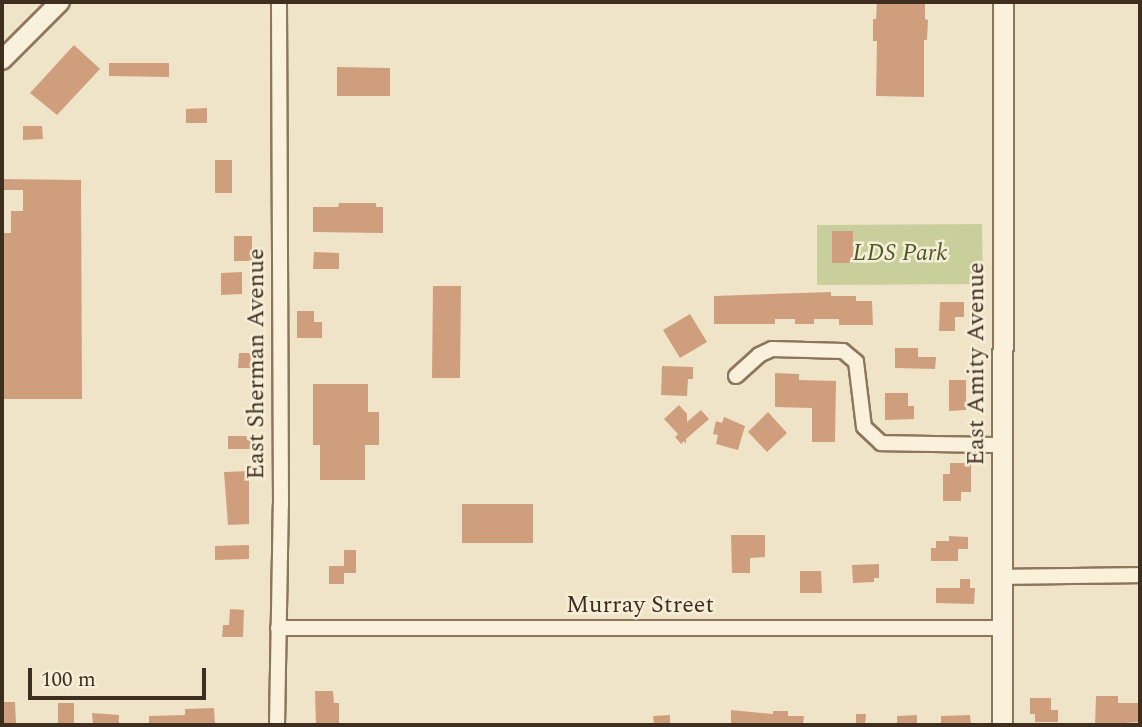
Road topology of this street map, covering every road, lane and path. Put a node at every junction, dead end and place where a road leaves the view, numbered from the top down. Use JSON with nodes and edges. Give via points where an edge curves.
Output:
{"nodes":[{"id":1,"x":60,"y":2,"type":"edge"},
{"id":2,"x":279,"y":2,"type":"edge"},
{"id":3,"x":1003,"y":2,"type":"edge"},
{"id":4,"x":2,"y":60,"type":"edge"},
{"id":5,"x":736,"y":376,"type":"dead end"},
{"id":6,"x":1001,"y":445,"type":"junction"},
{"id":7,"x":1140,"y":575,"type":"edge"},
{"id":8,"x":1002,"y":577,"type":"junction"},
{"id":9,"x":278,"y":628,"type":"junction"},
{"id":10,"x":1002,"y":628,"type":"junction"},
{"id":11,"x":277,"y":725,"type":"edge"},
{"id":12,"x":1002,"y":725,"type":"edge"}],
"edges":[{"from":1,"to":4,"type":"street"},
{"from":2,"to":9,"type":"street","name":"East Sherman Avenue"},
{"from":3,"to":6,"type":"main road","name":"East Amity Avenue"},
{"from":5,"to":6,"type":"street","via":[[772,349],[843,351],[856,362],[864,427],[881,443]]},
{"from":6,"to":8,"type":"main road","name":"East Amity Avenue"},
{"from":7,"to":8,"type":"street"},
{"from":8,"to":10,"type":"main road","name":"East Amity Avenue"},
{"from":9,"to":10,"type":"street","name":"Murray Street"},
{"from":9,"to":11,"type":"street","name":"East Sherman Avenue"},
{"from":10,"to":12,"type":"main road","name":"East Amity Avenue"}]}
